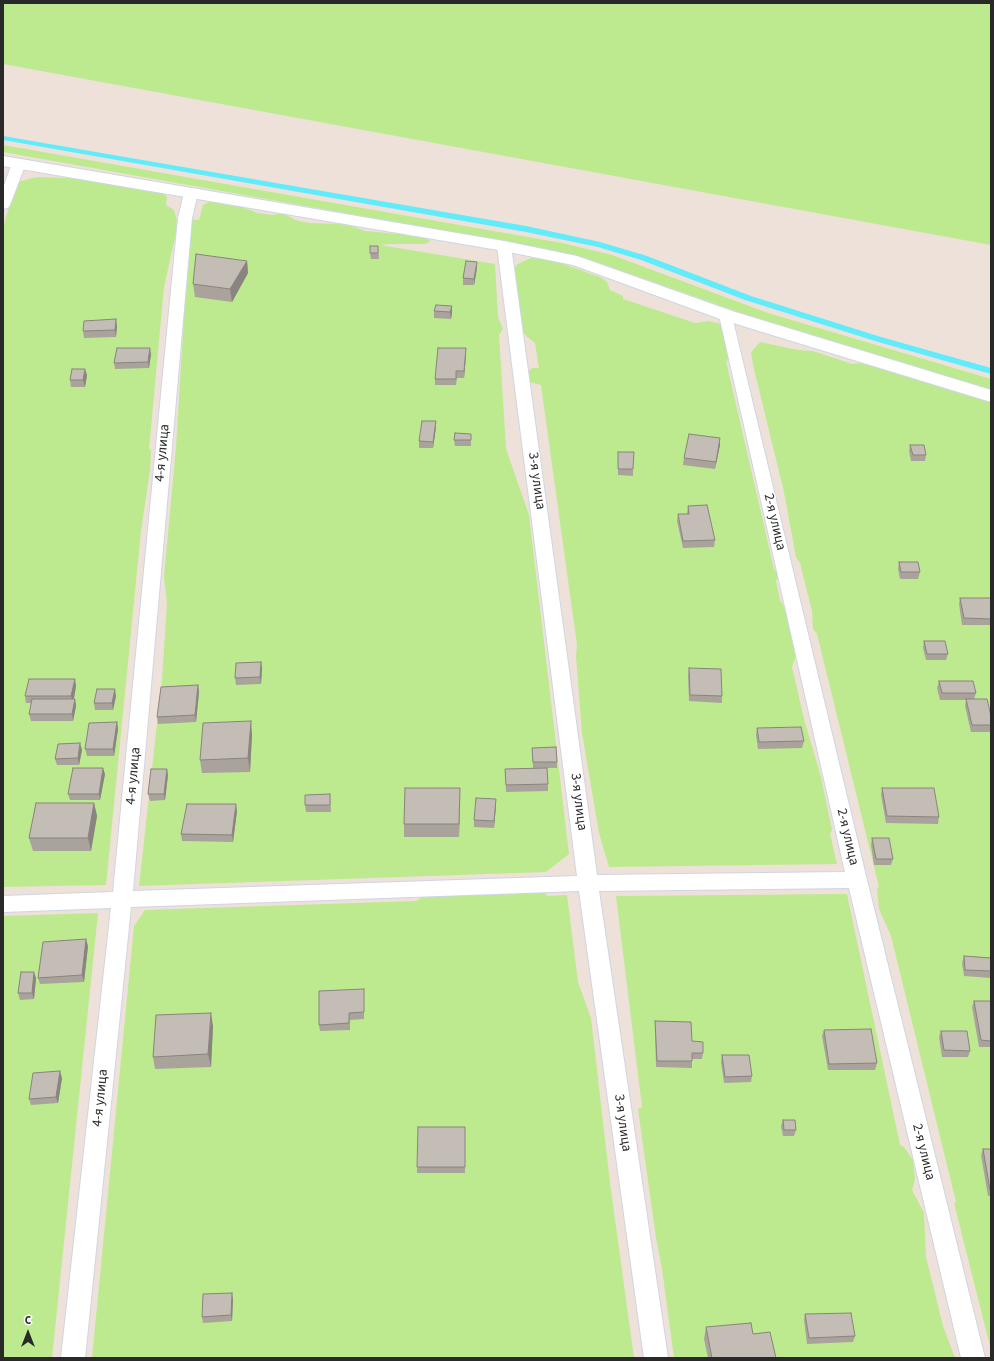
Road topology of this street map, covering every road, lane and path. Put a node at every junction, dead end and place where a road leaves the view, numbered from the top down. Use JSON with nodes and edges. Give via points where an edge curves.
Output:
{"nodes":[{"id":1,"x":11,"y":162,"type":"edge"},
{"id":2,"x":191,"y":193,"type":"junction"},
{"id":3,"x":3,"y":204,"type":"edge"},
{"id":4,"x":504,"y":246,"type":"junction"},
{"id":5,"x":726,"y":316,"type":"junction"},
{"id":6,"x":991,"y":396,"type":"edge"},
{"id":7,"x":857,"y":880,"type":"junction"},
{"id":8,"x":588,"y":883,"type":"junction"},
{"id":9,"x":122,"y":899,"type":"junction"},
{"id":10,"x":3,"y":904,"type":"edge"},
{"id":11,"x":73,"y":1358,"type":"edge"},
{"id":12,"x":656,"y":1358,"type":"edge"},
{"id":13,"x":972,"y":1358,"type":"edge"}],
"edges":[{"from":1,"to":2,"type":"street"},
{"from":1,"to":3,"type":"lane"},
{"from":2,"to":4,"type":"street"},
{"from":2,"to":9,"type":"lane","name":"4-я улица","via":[[185,218]]},
{"from":4,"to":5,"type":"street","via":[[577,262]]},
{"from":4,"to":8,"type":"lane","name":"3-я улица"},
{"from":5,"to":6,"type":"street"},
{"from":5,"to":7,"type":"lane","name":"2-я улица"},
{"from":7,"to":8,"type":"lane"},
{"from":7,"to":13,"type":"lane","name":"2-я улица"},
{"from":8,"to":9,"type":"lane"},
{"from":8,"to":12,"type":"lane","name":"3-я улица"},
{"from":9,"to":10,"type":"lane"},
{"from":9,"to":11,"type":"lane","name":"4-я улица"}]}
